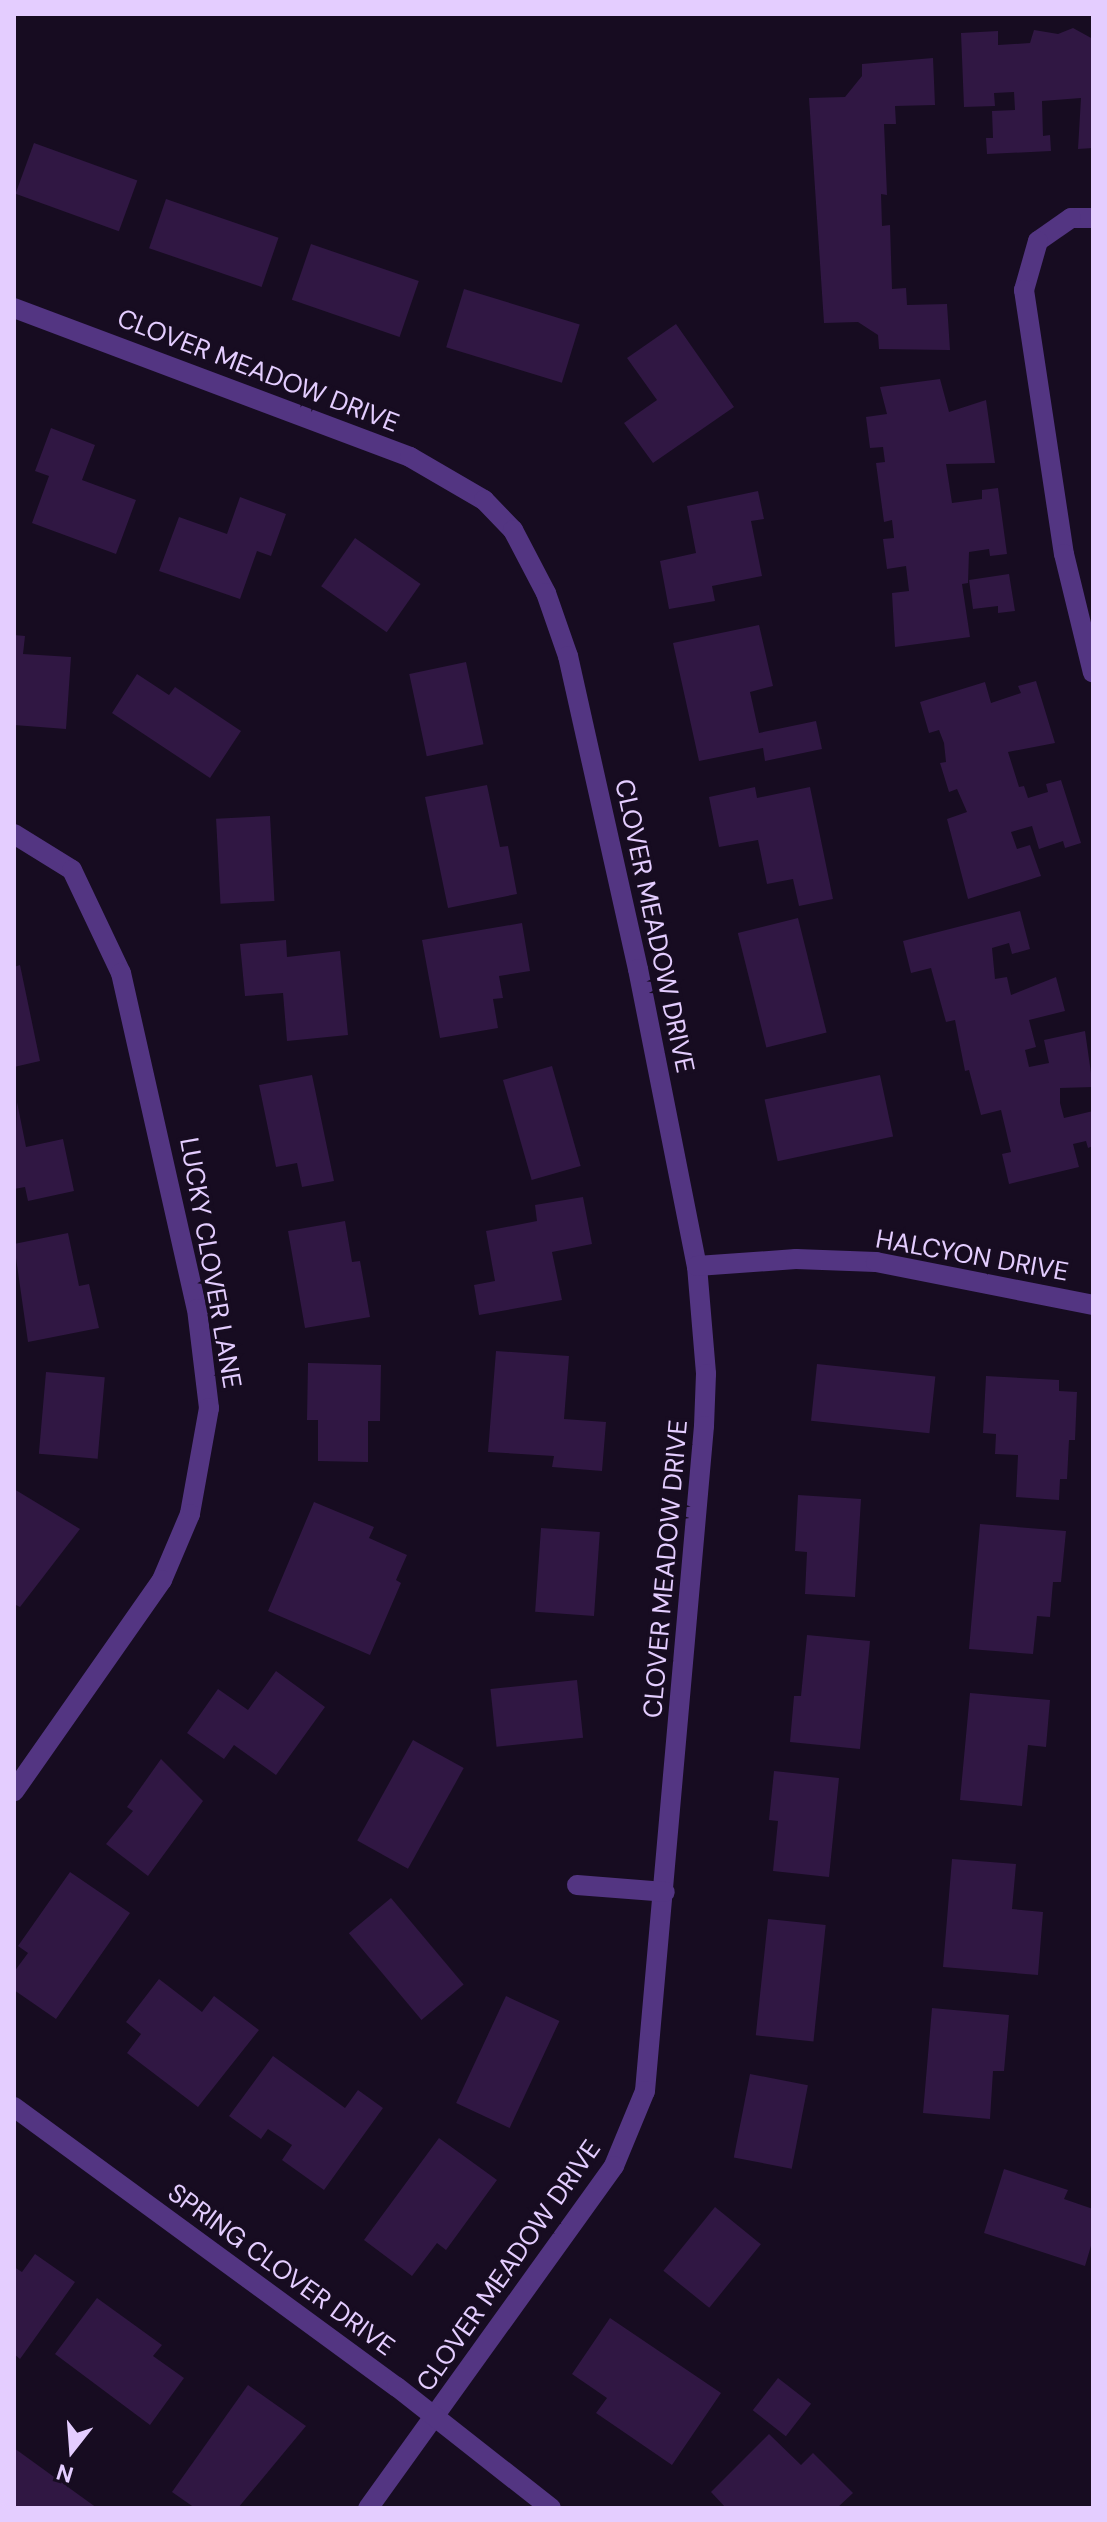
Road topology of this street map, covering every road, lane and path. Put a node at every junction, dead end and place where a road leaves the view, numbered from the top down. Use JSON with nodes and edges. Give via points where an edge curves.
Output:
{"nodes":[{"id":1,"x":1093,"y":218,"type":"edge"},
{"id":2,"x":14,"y":308,"type":"edge"},
{"id":3,"x":1093,"y":673,"type":"edge"},
{"id":4,"x":14,"y":834,"type":"edge"},
{"id":5,"x":697,"y":1266,"type":"junction"},
{"id":6,"x":1093,"y":1305,"type":"edge"},
{"id":7,"x":14,"y":1791,"type":"edge"},
{"id":8,"x":577,"y":1885,"type":"dead end"},
{"id":9,"x":665,"y":1892,"type":"junction"},
{"id":10,"x":14,"y":2107,"type":"edge"},
{"id":11,"x":434,"y":2418,"type":"junction"},
{"id":12,"x":368,"y":2508,"type":"edge"},
{"id":13,"x":551,"y":2508,"type":"edge"}],
"edges":[{"from":1,"to":3,"type":"street","via":[[1071,218],[1038,241],[1024,290],[1064,554]]},
{"from":2,"to":5,"type":"street","name":"CLOVER MEADOW DRIVE","via":[[410,457],[484,500],[513,530],[546,593],[568,656]]},
{"from":4,"to":7,"type":"street","name":"LUCKY CLOVER LANE","via":[[72,870],[121,973],[197,1309],[209,1408],[190,1514],[162,1580]]},
{"from":5,"to":6,"type":"street","name":"HALCYON DRIVE","via":[[796,1259],[876,1262]]},
{"from":5,"to":9,"type":"street","name":"CLOVER MEADOW DRIVE","via":[[706,1374],[704,1426]]},
{"from":8,"to":9,"type":"street"},
{"from":9,"to":11,"type":"street","name":"CLOVER MEADOW DRIVE","via":[[645,2091],[627,2142]]},
{"from":10,"to":11,"type":"street","name":"SPRING CLOVER DRIVE"},
{"from":11,"to":12,"type":"street","name":"CLOVER MEADOW DRIVE"},
{"from":11,"to":13,"type":"street","name":"SPRING CLOVER DRIVE"}]}
